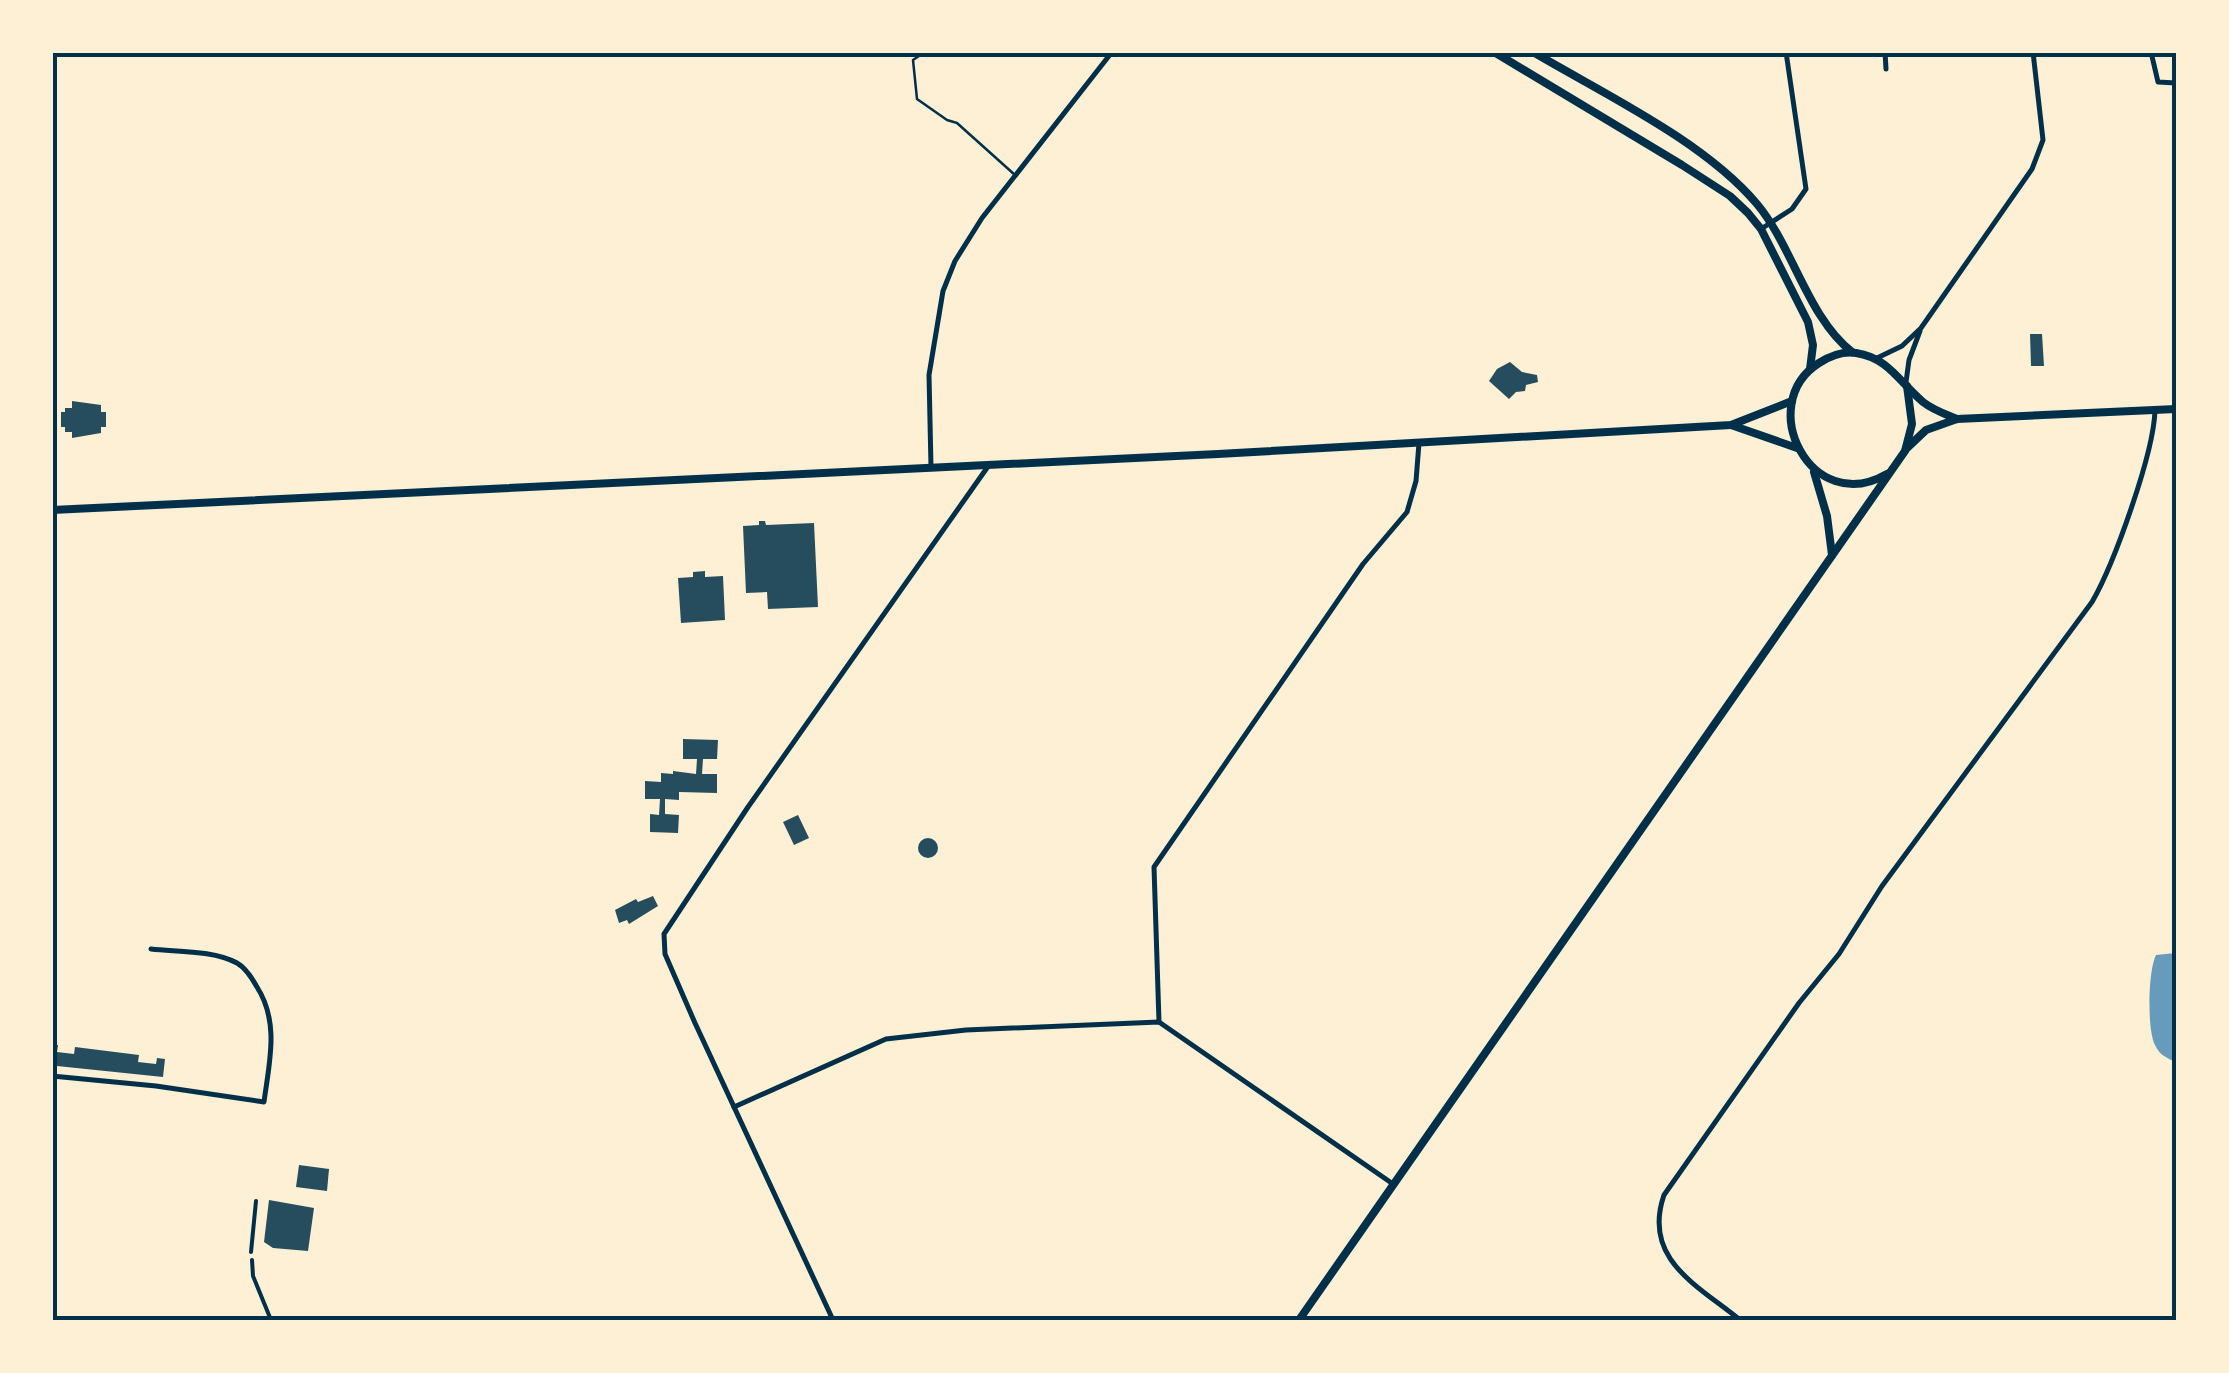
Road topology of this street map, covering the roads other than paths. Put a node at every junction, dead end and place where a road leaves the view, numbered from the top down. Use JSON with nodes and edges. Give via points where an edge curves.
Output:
{"nodes":[{"id":1,"x":925,"y":52,"type":"edge"},
{"id":2,"x":1112,"y":52,"type":"edge"},
{"id":3,"x":1494,"y":52,"type":"edge"},
{"id":4,"x":1533,"y":52,"type":"edge"},
{"id":5,"x":1786,"y":52,"type":"edge"},
{"id":6,"x":1885,"y":52,"type":"edge"},
{"id":7,"x":2034,"y":52,"type":"edge"},
{"id":8,"x":2151,"y":52,"type":"edge"},
{"id":9,"x":1886,"y":69,"type":"dead end"},
{"id":10,"x":2176,"y":83,"type":"edge"},
{"id":11,"x":1015,"y":175,"type":"junction"},
{"id":12,"x":1742,"y":187,"type":"junction"},
{"id":13,"x":1730,"y":196,"type":"junction"},
{"id":14,"x":1771,"y":223,"type":"junction"},
{"id":15,"x":1761,"y":229,"type":"junction"},
{"id":16,"x":1801,"y":277,"type":"junction"},
{"id":17,"x":1789,"y":283,"type":"junction"},
{"id":18,"x":1921,"y":328,"type":"junction"},
{"id":19,"x":1852,"y":352,"type":"junction"},
{"id":20,"x":1876,"y":358,"type":"junction"},
{"id":21,"x":1810,"y":369,"type":"junction"},
{"id":22,"x":1906,"y":385,"type":"junction"},
{"id":23,"x":1792,"y":401,"type":"junction"},
{"id":24,"x":2176,"y":409,"type":"edge"},
{"id":25,"x":2155,"y":410,"type":"junction"},
{"id":26,"x":1958,"y":419,"type":"junction"},
{"id":27,"x":1731,"y":425,"type":"junction"},
{"id":28,"x":1419,"y":443,"type":"junction"},
{"id":29,"x":1797,"y":448,"type":"junction"},
{"id":30,"x":1905,"y":450,"type":"junction"},
{"id":31,"x":989,"y":465,"type":"junction"},
{"id":32,"x":931,"y":467,"type":"junction"},
{"id":33,"x":1813,"y":470,"type":"junction"},
{"id":34,"x":1890,"y":472,"type":"junction"},
{"id":35,"x":52,"y":510,"type":"edge"},
{"id":36,"x":1832,"y":555,"type":"junction"},
{"id":37,"x":151,"y":948,"type":"dead end"},
{"id":38,"x":1159,"y":1022,"type":"junction"},
{"id":39,"x":52,"y":1076,"type":"edge"},
{"id":40,"x":734,"y":1107,"type":"junction"},
{"id":41,"x":1393,"y":1184,"type":"junction"},
{"id":42,"x":256,"y":1201,"type":"dead end"},
{"id":43,"x":250,"y":1252,"type":"dead end"},
{"id":44,"x":252,"y":1260,"type":"dead end"},
{"id":45,"x":271,"y":1320,"type":"edge"},
{"id":46,"x":833,"y":1320,"type":"edge"},
{"id":47,"x":1299,"y":1320,"type":"edge"},
{"id":48,"x":1740,"y":1320,"type":"edge"}],
"edges":[{"from":1,"to":11,"type":"lane","via":[[913,60],[917,99],[957,123]]},
{"from":2,"to":11,"type":"street"},
{"from":3,"to":13,"type":"main road"},
{"from":4,"to":12,"type":"main road","via":[[1672,134]]},
{"from":5,"to":14,"type":"street","via":[[1806,189]]},
{"from":6,"to":9,"type":"street"},
{"from":7,"to":18,"type":"street","via":[[2043,140],[2032,170]]},
{"from":8,"to":10,"type":"street","via":[[2158,82]]},
{"from":11,"to":32,"type":"street","via":[[955,260],[943,291],[929,375]]},
{"from":12,"to":13,"type":"main road"},
{"from":12,"to":14,"type":"main road"},
{"from":13,"to":15,"type":"main road"},
{"from":14,"to":15,"type":"street"},
{"from":14,"to":16,"type":"main road"},
{"from":15,"to":17,"type":"main road"},
{"from":16,"to":17,"type":"main road"},
{"from":16,"to":19,"type":"main road","via":[[1829,328]]},
{"from":17,"to":21,"type":"main road","via":[[1812,334]]},
{"from":18,"to":20,"type":"street"},
{"from":18,"to":22,"type":"street"},
{"from":19,"to":20,"type":"main road"},
{"from":19,"to":21,"type":"main road"},
{"from":20,"to":22,"type":"main road"},
{"from":21,"to":23,"type":"main road"},
{"from":22,"to":26,"type":"main road","via":[[1932,408]]},
{"from":22,"to":30,"type":"main road","via":[[1912,424]]},
{"from":23,"to":27,"type":"main road"},
{"from":23,"to":29,"type":"main road"},
{"from":24,"to":25,"type":"main road"},
{"from":25,"to":26,"type":"main road"},
{"from":25,"to":48,"type":"street","via":[[2143,468],[2092,602],[1664,1196],[1657,1221],[1662,1248]]},
{"from":26,"to":30,"type":"main road","via":[[1926,430]]},
{"from":27,"to":28,"type":"main road"},
{"from":27,"to":29,"type":"main road"},
{"from":28,"to":31,"type":"main road"},
{"from":28,"to":38,"type":"street","via":[[1407,512],[1363,564],[1154,867]]},
{"from":29,"to":33,"type":"main road"},
{"from":30,"to":34,"type":"main road"},
{"from":31,"to":32,"type":"main road"},
{"from":31,"to":40,"type":"street","via":[[664,934],[665,954]]},
{"from":32,"to":35,"type":"main road"},
{"from":33,"to":34,"type":"main road","via":[[1854,485]]},
{"from":33,"to":36,"type":"main road"},
{"from":34,"to":36,"type":"main road"},
{"from":36,"to":41,"type":"main road"},
{"from":37,"to":39,"type":"street","via":[[216,956],[250,974],[272,1021],[264,1102]]},
{"from":38,"to":40,"type":"street","via":[[886,1039]]},
{"from":38,"to":41,"type":"street"},
{"from":40,"to":46,"type":"street"},
{"from":41,"to":47,"type":"main road"},
{"from":42,"to":43,"type":"street"},
{"from":44,"to":45,"type":"street"}]}
